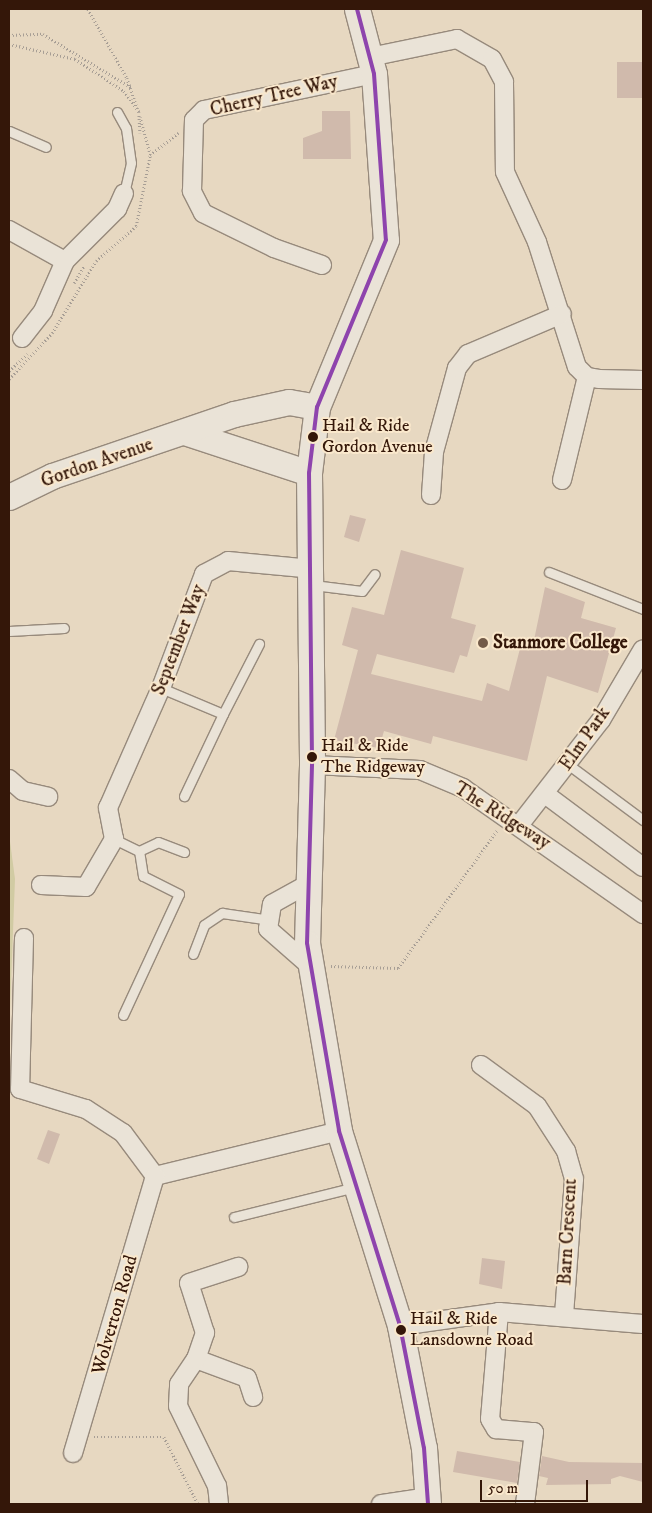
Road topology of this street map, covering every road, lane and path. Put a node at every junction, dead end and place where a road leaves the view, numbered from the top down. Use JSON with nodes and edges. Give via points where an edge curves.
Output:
{"nodes":[{"id":1,"x":88,"y":9,"type":"edge"},
{"id":2,"x":357,"y":9,"type":"edge"},
{"id":3,"x":9,"y":35,"type":"edge"},
{"id":4,"x":9,"y":44,"type":"edge"},
{"id":5,"x":372,"y":65,"type":"junction"},
{"id":6,"x":132,"y":89,"type":"junction"},
{"id":7,"x":117,"y":112,"type":"dead end"},
{"id":8,"x":138,"y":112,"type":"junction"},
{"id":9,"x":194,"y":120,"type":"junction"},
{"id":10,"x":9,"y":131,"type":"edge"},
{"id":11,"x":140,"y":145,"type":"dead end"},
{"id":12,"x":46,"y":147,"type":"dead end"},
{"id":13,"x":150,"y":155,"type":"junction"},
{"id":14,"x":124,"y":193,"type":"joint"},
{"id":15,"x":9,"y":230,"type":"edge"},
{"id":16,"x":65,"y":261,"type":"junction"},
{"id":17,"x":86,"y":263,"type":"dead end"},
{"id":18,"x":322,"y":265,"type":"dead end"},
{"id":19,"x":72,"y":287,"type":"dead end"},
{"id":20,"x":57,"y":311,"type":"dead end"},
{"id":21,"x":562,"y":314,"type":"junction"},
{"id":22,"x":22,"y":338,"type":"dead end"},
{"id":23,"x":9,"y":371,"type":"edge"},
{"id":24,"x":587,"y":377,"type":"junction"},
{"id":25,"x":9,"y":379,"type":"edge"},
{"id":26,"x":643,"y":380,"type":"edge"},
{"id":27,"x":317,"y":407,"type":"junction"},
{"id":28,"x":187,"y":433,"type":"junction"},
{"id":29,"x":309,"y":473,"type":"junction"},
{"id":30,"x":562,"y":480,"type":"dead end"},
{"id":31,"x":431,"y":495,"type":"dead end"},
{"id":32,"x":9,"y":497,"type":"edge"},
{"id":33,"x":549,"y":572,"type":"dead end"},
{"id":34,"x":375,"y":574,"type":"dead end"},
{"id":35,"x":312,"y":577,"type":"junction"},
{"id":36,"x":643,"y":609,"type":"edge"},
{"id":37,"x":64,"y":628,"type":"dead end"},
{"id":38,"x":9,"y":631,"type":"edge"},
{"id":39,"x":259,"y":644,"type":"dead end"},
{"id":40,"x":643,"y":650,"type":"edge"},
{"id":41,"x":161,"y":688,"type":"junction"},
{"id":42,"x":223,"y":714,"type":"junction"},
{"id":43,"x":312,"y":765,"type":"junction"},
{"id":44,"x":569,"y":765,"type":"junction"},
{"id":45,"x":9,"y":779,"type":"edge"},
{"id":46,"x":545,"y":794,"type":"junction"},
{"id":47,"x":184,"y":796,"type":"dead end"},
{"id":48,"x":48,"y":797,"type":"dead end"},
{"id":49,"x":514,"y":820,"type":"junction"},
{"id":50,"x":643,"y":820,"type":"edge"},
{"id":51,"x":114,"y":838,"type":"junction"},
{"id":52,"x":140,"y":851,"type":"junction"},
{"id":53,"x":184,"y":852,"type":"dead end"},
{"id":54,"x":643,"y":867,"type":"edge"},
{"id":55,"x":308,"y":884,"type":"junction"},
{"id":56,"x":41,"y":885,"type":"dead end"},
{"id":57,"x":643,"y":914,"type":"edge"},
{"id":58,"x":270,"y":920,"type":"junction"},
{"id":59,"x":24,"y":938,"type":"dead end"},
{"id":60,"x":193,"y":954,"type":"dead end"},
{"id":61,"x":310,"y":965,"type":"junction"},
{"id":62,"x":123,"y":1015,"type":"dead end"},
{"id":63,"x":481,"y":1065,"type":"dead end"},
{"id":64,"x":339,"y":1131,"type":"junction"},
{"id":65,"x":155,"y":1176,"type":"junction"},
{"id":66,"x":356,"y":1186,"type":"junction"},
{"id":67,"x":234,"y":1217,"type":"dead end"},
{"id":68,"x":238,"y":1267,"type":"dead end"},
{"id":69,"x":499,"y":1312,"type":"junction"},
{"id":70,"x":564,"y":1316,"type":"junction"},
{"id":71,"x":643,"y":1324,"type":"edge"},
{"id":72,"x":400,"y":1326,"type":"junction"},
{"id":73,"x":196,"y":1360,"type":"junction"},
{"id":74,"x":253,"y":1397,"type":"dead end"},
{"id":75,"x":80,"y":1435,"type":"junction"},
{"id":76,"x":73,"y":1453,"type":"dead end"},
{"id":77,"x":428,"y":1501,"type":"edge"},
{"id":78,"x":198,"y":1504,"type":"edge"},
{"id":79,"x":219,"y":1504,"type":"edge"},
{"id":80,"x":381,"y":1504,"type":"edge"},
{"id":81,"x":525,"y":1504,"type":"edge"}],
"edges":[{"from":1,"to":6,"type":"path"},
{"from":2,"to":5,"type":"street"},
{"from":3,"to":6,"type":"path","via":[[44,34]]},
{"from":4,"to":8,"type":"path","via":[[75,59],[124,91]]},
{"from":5,"to":9,"type":"street","name":"Cherry Tree Way","via":[[204,110]]},
{"from":5,"to":21,"type":"street","name":"Cherry Tree Way","via":[[457,39],[492,59],[504,82],[505,172],[537,242]]},
{"from":5,"to":27,"type":"street","via":[[386,240]]},
{"from":6,"to":8,"type":"path"},
{"from":7,"to":14,"type":"lane","via":[[130,148],[130,175]]},
{"from":8,"to":11,"type":"path"},
{"from":8,"to":13,"type":"path"},
{"from":9,"to":13,"type":"path"},
{"from":9,"to":18,"type":"street","name":"Cherry Tree Way","via":[[192,191],[203,212],[274,248]]},
{"from":10,"to":12,"type":"lane"},
{"from":13,"to":25,"type":"path","via":[[136,226],[96,261],[52,333]]},
{"from":14,"to":16,"type":"street","via":[[117,209]]},
{"from":15,"to":16,"type":"street"},
{"from":16,"to":22,"type":"street","via":[[43,311]]},
{"from":17,"to":19,"type":"path"},
{"from":20,"to":23,"type":"path","via":[[39,343]]},
{"from":21,"to":24,"type":"street","name":"Cherry Tree Way","via":[[570,352]]},
{"from":21,"to":31,"type":"street","via":[[468,354],[457,368],[434,452]]},
{"from":24,"to":26,"type":"street"},
{"from":24,"to":30,"type":"street"},
{"from":27,"to":28,"type":"street","name":"Gordon Avenue","via":[[289,402],[234,414]]},
{"from":27,"to":29,"type":"street"},
{"from":28,"to":29,"type":"street"},
{"from":28,"to":32,"type":"street","name":"Gordon Avenue","via":[[52,476]]},
{"from":29,"to":35,"type":"street"},
{"from":33,"to":36,"type":"lane"},
{"from":34,"to":35,"type":"lane","via":[[362,591]]},
{"from":35,"to":41,"type":"street","name":"September Way","via":[[228,562],[204,574]]},
{"from":35,"to":43,"type":"street"},
{"from":37,"to":38,"type":"lane"},
{"from":39,"to":42,"type":"lane"},
{"from":40,"to":44,"type":"street","name":"Elm Park"},
{"from":41,"to":42,"type":"lane"},
{"from":41,"to":51,"type":"street","name":"September Way","via":[[108,808]]},
{"from":42,"to":47,"type":"lane"},
{"from":43,"to":49,"type":"street","name":"The Ridgeway","via":[[420,770],[463,788]]},
{"from":43,"to":55,"type":"street"},
{"from":44,"to":46,"type":"street","name":"Elm Park"},
{"from":44,"to":50,"type":"lane"},
{"from":45,"to":48,"type":"street","via":[[23,790]]},
{"from":46,"to":49,"type":"street","name":"Elm Park"},
{"from":46,"to":54,"type":"street"},
{"from":49,"to":57,"type":"street","name":"The Ridgeway"},
{"from":49,"to":61,"type":"path","via":[[398,968]]},
{"from":51,"to":52,"type":"lane"},
{"from":51,"to":56,"type":"street","via":[[86,887]]},
{"from":52,"to":53,"type":"lane","via":[[158,842]]},
{"from":52,"to":62,"type":"lane","via":[[144,876],[179,894]]},
{"from":55,"to":58,"type":"street","via":[[272,904]]},
{"from":55,"to":61,"type":"street"},
{"from":58,"to":60,"type":"lane","via":[[222,913],[204,925]]},
{"from":58,"to":61,"type":"street","via":[[268,929]]},
{"from":59,"to":65,"type":"street","via":[[20,1089],[86,1109],[123,1132]]},
{"from":61,"to":64,"type":"street"},
{"from":63,"to":70,"type":"street","name":"Barn Crescent","via":[[537,1106],[566,1151],[574,1178]]},
{"from":64,"to":65,"type":"street"},
{"from":64,"to":66,"type":"street"},
{"from":65,"to":75,"type":"street","name":"Wolverton Road"},
{"from":66,"to":67,"type":"lane"},
{"from":66,"to":72,"type":"street"},
{"from":68,"to":73,"type":"street","via":[[189,1284],[205,1332]]},
{"from":69,"to":70,"type":"street"},
{"from":69,"to":72,"type":"street"},
{"from":69,"to":81,"type":"street","via":[[490,1419],[496,1429],[534,1432]]},
{"from":70,"to":71,"type":"street"},
{"from":72,"to":77,"type":"street","via":[[424,1448]]},
{"from":73,"to":74,"type":"street","via":[[248,1378]]},
{"from":73,"to":79,"type":"street","via":[[179,1384],[178,1406],[217,1486]]},
{"from":75,"to":76,"type":"street","name":"Wolverton Road"},
{"from":75,"to":78,"type":"path","via":[[164,1437]]},
{"from":77,"to":80,"type":"street"}]}
